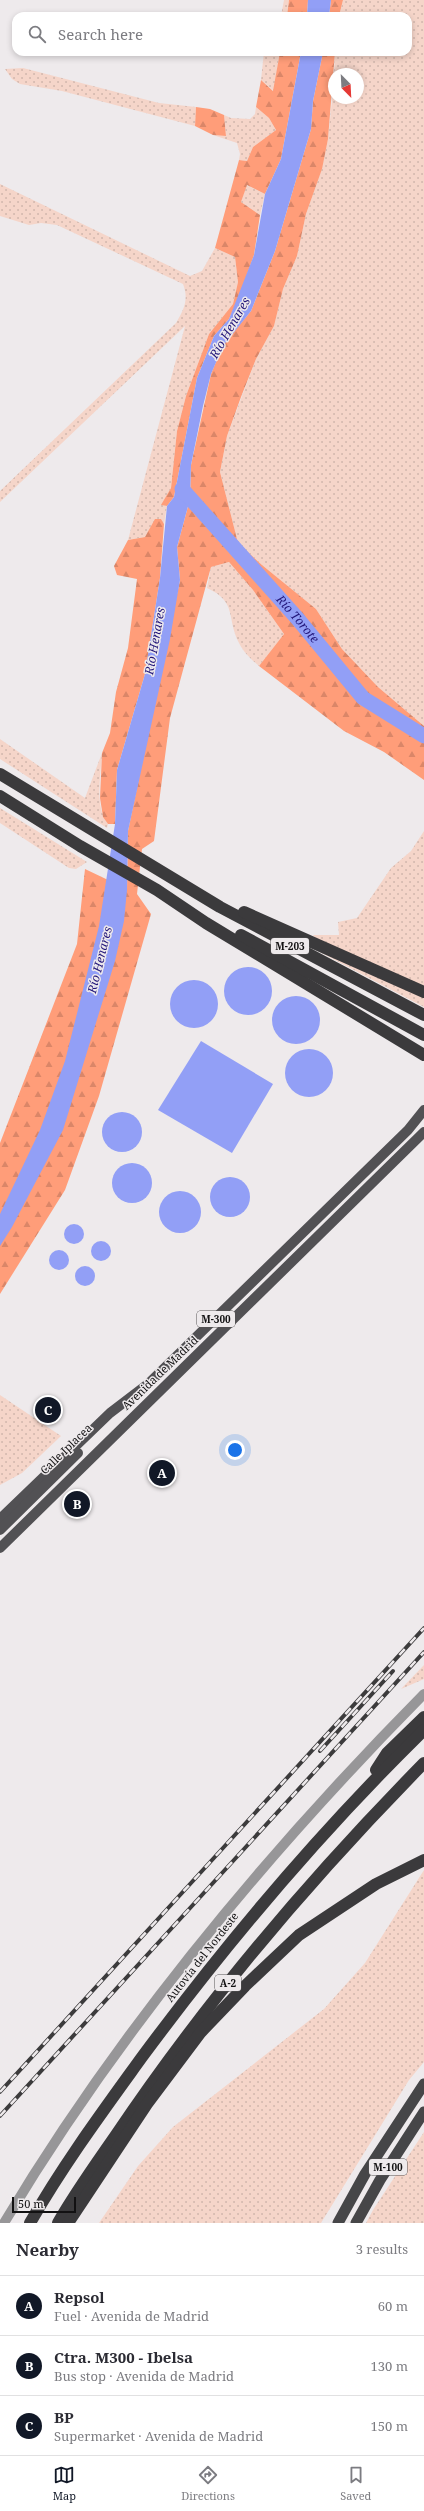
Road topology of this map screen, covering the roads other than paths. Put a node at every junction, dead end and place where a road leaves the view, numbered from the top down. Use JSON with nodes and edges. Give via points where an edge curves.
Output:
{"nodes":[{"id":1,"x":0,"y":774,"type":"edge"},
{"id":2,"x":0,"y":796,"type":"edge"},
{"id":3,"x":180,"y":882,"type":"junction"},
{"id":4,"x":162,"y":893,"type":"junction"},
{"id":5,"x":424,"y":992,"type":"edge"},
{"id":6,"x":423,"y":1015,"type":"edge"},
{"id":7,"x":421,"y":1033,"type":"edge"},
{"id":8,"x":424,"y":1055,"type":"edge"},
{"id":9,"x":424,"y":1110,"type":"edge"},
{"id":10,"x":424,"y":1132,"type":"edge"},
{"id":11,"x":148,"y":1384,"type":"junction"},
{"id":12,"x":0,"y":1519,"type":"edge"},
{"id":13,"x":0,"y":1530,"type":"edge"},
{"id":14,"x":0,"y":1548,"type":"edge"},
{"id":15,"x":424,"y":1694,"type":"edge"},
{"id":16,"x":424,"y":1716,"type":"edge"},
{"id":17,"x":424,"y":1730,"type":"edge"},
{"id":18,"x":424,"y":1763,"type":"edge"},
{"id":19,"x":357,"y":1797,"type":"junction"},
{"id":20,"x":424,"y":1860,"type":"edge"},
{"id":21,"x":424,"y":2084,"type":"edge"},
{"id":22,"x":424,"y":2112,"type":"edge"},
{"id":23,"x":4,"y":2223,"type":"edge"},
{"id":24,"x":30,"y":2223,"type":"edge"},
{"id":25,"x":58,"y":2223,"type":"edge"},
{"id":26,"x":68,"y":2223,"type":"edge"},
{"id":27,"x":338,"y":2223,"type":"edge"},
{"id":28,"x":356,"y":2223,"type":"edge"}],
"edges":[{"from":1,"to":3,"type":"highway","number":"M-203"},
{"from":2,"to":4,"type":"highway","number":"M-203"},
{"from":3,"to":5,"type":"highway"},
{"from":3,"to":6,"type":"highway","number":"M-203","via":[[283,942]]},
{"from":4,"to":7,"type":"highway","number":"M-203"},
{"from":4,"to":8,"type":"highway","number":"M-203","via":[[206,923]]},
{"from":9,"to":11,"type":"main road","name":"Avenida de Madrid","number":"M-300","via":[[408,1130]]},
{"from":10,"to":14,"type":"main road","name":"Avenida de Madrid","number":"M-300"},
{"from":11,"to":12,"type":"main road","name":"Avenida de Madrid","number":"M-300","via":[[110,1413]]},
{"from":11,"to":13,"type":"main road","name":"Calle Iplacea"},
{"from":15,"to":23,"type":"street","via":[[324,1799],[210,1930],[100,2075]]},
{"from":16,"to":19,"type":"highway","number":"A-2","via":[[387,1753]]},
{"from":17,"to":19,"type":"highway","name":"Autovía del Nordeste","number":"A-2"},
{"from":18,"to":25,"type":"highway","number":"A-2","via":[[362,1826],[292,1904],[193,2026],[140,2099]]},
{"from":19,"to":24,"type":"highway","name":"Autovía del Nordeste","number":"A-2","via":[[254,1912],[174,2013],[48,2192]]},
{"from":20,"to":26,"type":"highway","via":[[376,1884],[299,1935],[201,2032],[147,2104]]},
{"from":21,"to":27,"type":"highway","number":"M-100","via":[[365,2174]]},
{"from":22,"to":28,"type":"highway","number":"M-100"}]}
